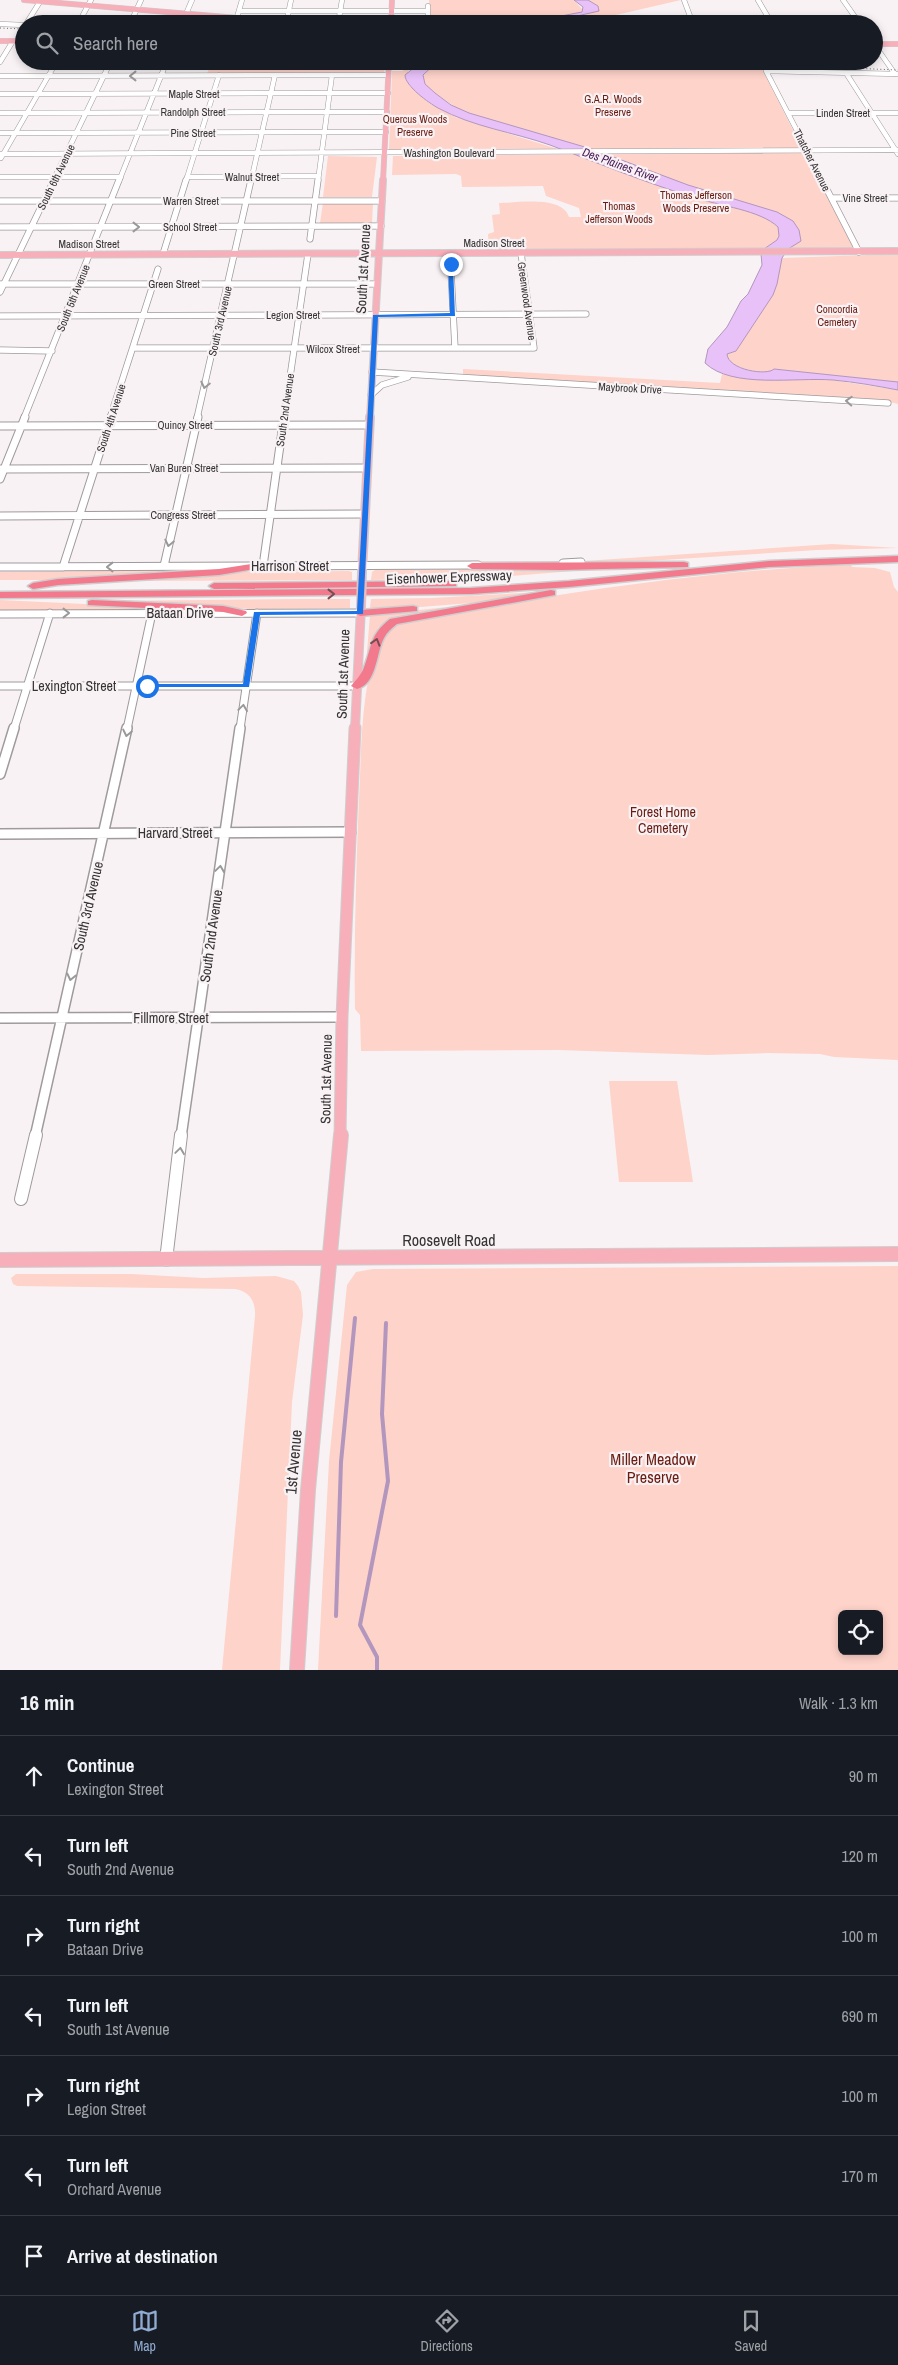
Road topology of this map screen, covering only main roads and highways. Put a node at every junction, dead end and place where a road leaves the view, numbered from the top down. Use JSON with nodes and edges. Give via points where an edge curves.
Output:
{"nodes":[{"id":1,"x":24,"y":0,"type":"edge"},
{"id":2,"x":392,"y":0,"type":"edge"},
{"id":3,"x":41,"y":1,"type":"edge"},
{"id":4,"x":186,"y":14,"type":"joint"},
{"id":5,"x":193,"y":15,"type":"edge"},
{"id":6,"x":392,"y":15,"type":"edge"},
{"id":7,"x":0,"y":41,"type":"edge"},
{"id":8,"x":15,"y":41,"type":"edge"},
{"id":9,"x":883,"y":44,"type":"edge"},
{"id":10,"x":898,"y":44,"type":"edge"},
{"id":11,"x":388,"y":70,"type":"edge"},
{"id":12,"x":898,"y":252,"type":"edge"},
{"id":13,"x":0,"y":254,"type":"edge"},
{"id":14,"x":380,"y":254,"type":"junction"},
{"id":15,"x":898,"y":552,"type":"edge"},
{"id":16,"x":898,"y":559,"type":"edge"},
{"id":17,"x":684,"y":565,"type":"junction"},
{"id":18,"x":260,"y":566,"type":"road end"},
{"id":19,"x":472,"y":566,"type":"road end"},
{"id":20,"x":614,"y":580,"type":"junction"},
{"id":21,"x":33,"y":586,"type":"junction"},
{"id":22,"x":1,"y":592,"type":"edge"},
{"id":23,"x":481,"y":604,"type":"junction"},
{"id":24,"x":360,"y":610,"type":"junction"},
{"id":25,"x":242,"y":613,"type":"road end"},
{"id":26,"x":357,"y":686,"type":"junction"},
{"id":27,"x":898,"y":1254,"type":"edge"},
{"id":28,"x":329,"y":1258,"type":"junction"},
{"id":29,"x":0,"y":1260,"type":"edge"},
{"id":30,"x":297,"y":1670,"type":"edge"}],
"edges":[{"from":1,"to":3,"type":"main road"},
{"from":2,"to":6,"type":"main road"},
{"from":3,"to":4,"type":"main road"},
{"from":4,"to":5,"type":"main road"},
{"from":7,"to":8,"type":"main road"},
{"from":9,"to":10,"type":"main road"},
{"from":11,"to":14,"type":"main road","name":"South 1st Avenue"},
{"from":12,"to":14,"type":"main road","name":"Madison Street"},
{"from":13,"to":14,"type":"main road","name":"Madison Street"},
{"from":14,"to":24,"type":"main road","name":"South 1st Avenue","bridge":true},
{"from":15,"to":17,"type":"highway","name":"Eisenhower Expressway","via":[[783,556]]},
{"from":16,"to":20,"type":"highway","name":"Eisenhower Expressway","via":[[769,564]]},
{"from":17,"to":19,"type":"highway"},
{"from":17,"to":21,"type":"highway","name":"Eisenhower Expressway","via":[[463,583]]},
{"from":18,"to":21,"type":"highway"},
{"from":22,"to":20,"type":"highway","name":"Eisenhower Expressway","one_way":true,"via":[[420,593]]},
{"from":20,"to":23,"type":"highway"},
{"from":21,"to":22,"type":"highway","name":"Eisenhower Expressway"},
{"from":22,"to":25,"type":"highway","via":[[21,599],[222,609]]},
{"from":23,"to":24,"type":"highway"},
{"from":26,"to":23,"type":"highway","one_way":true,"via":[[366,678],[378,636],[385,626],[401,618]]},
{"from":24,"to":26,"type":"main road","name":"South 1st Avenue"},
{"from":26,"to":28,"type":"main road","name":"South 1st Avenue","via":[[340,1131]]},
{"from":27,"to":28,"type":"main road","name":"Roosevelt Road"},
{"from":28,"to":29,"type":"main road","name":"Roosevelt Road"},
{"from":28,"to":30,"type":"main road","name":"1st Avenue","via":[[308,1490]]}]}
